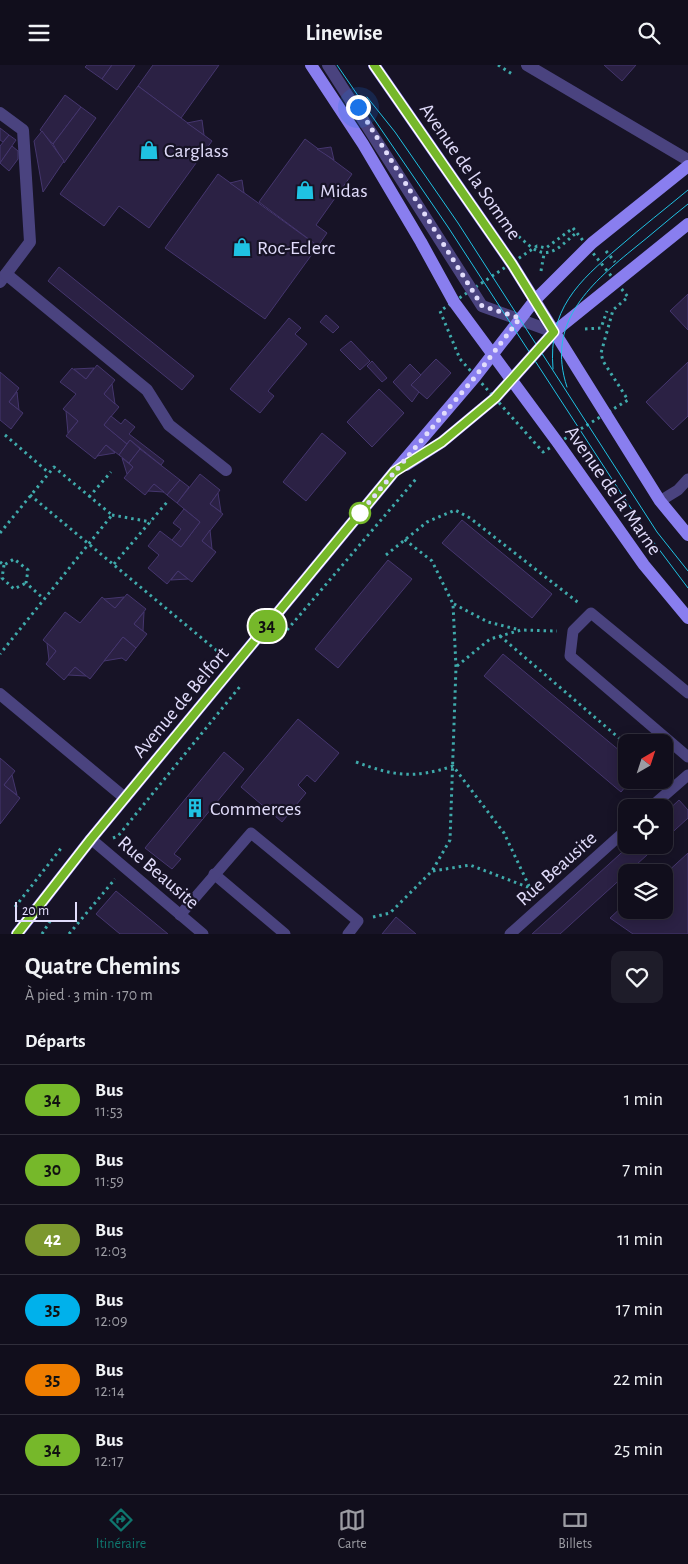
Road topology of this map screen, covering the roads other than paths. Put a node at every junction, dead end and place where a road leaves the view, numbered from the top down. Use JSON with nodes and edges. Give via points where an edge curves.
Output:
{"nodes":[{"id":1,"x":311,"y":65,"type":"edge"},
{"id":2,"x":328,"y":65,"type":"edge"},
{"id":3,"x":374,"y":65,"type":"edge"},
{"id":4,"x":527,"y":65,"type":"edge"},
{"id":5,"x":0,"y":113,"type":"edge"},
{"id":6,"x":688,"y":160,"type":"edge"},
{"id":7,"x":688,"y":166,"type":"edge"},
{"id":8,"x":688,"y":224,"type":"edge"},
{"id":9,"x":3,"y":278,"type":"edge"},
{"id":10,"x":535,"y":300,"type":"junction"},
{"id":11,"x":520,"y":318,"type":"junction"},
{"id":12,"x":554,"y":332,"type":"junction"},
{"id":13,"x":493,"y":355,"type":"junction"},
{"id":14,"x":512,"y":381,"type":"junction"},
{"id":15,"x":226,"y":470,"type":"dead end"},
{"id":16,"x":394,"y":472,"type":"junction"},
{"id":17,"x":688,"y":479,"type":"edge"},
{"id":18,"x":660,"y":501,"type":"junction"},
{"id":19,"x":688,"y":535,"type":"edge"},
{"id":20,"x":688,"y":618,"type":"edge"},
{"id":21,"x":688,"y":693,"type":"edge"},
{"id":22,"x":0,"y":694,"type":"edge"},
{"id":23,"x":688,"y":757,"type":"edge"},
{"id":24,"x":688,"y":775,"type":"edge"},
{"id":25,"x":125,"y":798,"type":"junction"},
{"id":26,"x":661,"y":799,"type":"edge"},
{"id":27,"x":618,"y":837,"type":"edge"},
{"id":28,"x":91,"y":839,"type":"junction"},
{"id":29,"x":214,"y":875,"type":"junction"},
{"id":30,"x":180,"y":915,"type":"junction"},
{"id":31,"x":17,"y":934,"type":"edge"},
{"id":32,"x":204,"y":934,"type":"edge"},
{"id":33,"x":285,"y":934,"type":"edge"},
{"id":34,"x":348,"y":934,"type":"edge"},
{"id":35,"x":510,"y":934,"type":"edge"}],
"edges":[{"from":1,"to":13,"type":"main road","via":[[373,160],[447,292]]},
{"from":2,"to":11,"type":"street","via":[[482,306]]},
{"from":3,"to":10,"type":"main road","name":"Avenue de la Somme"},
{"from":4,"to":6,"type":"street"},
{"from":5,"to":9,"type":"street","via":[[23,130],[30,213],[30,243]]},
{"from":7,"to":10,"type":"main road","name":"Avenue de Belfort","via":[[597,239]]},
{"from":8,"to":12,"type":"main road","name":"Avenue de Belfort"},
{"from":9,"to":15,"type":"street","via":[[147,390],[169,425]]},
{"from":10,"to":11,"type":"main road","name":"Avenue de Belfort"},
{"from":10,"to":12,"type":"main road","name":"Avenue de la Somme"},
{"from":11,"to":12,"type":"street"},
{"from":11,"to":13,"type":"main road","name":"Avenue de Belfort"},
{"from":12,"to":14,"type":"main road","name":"Avenue de Belfort"},
{"from":12,"to":18,"type":"main road","name":"Avenue de la Marne"},
{"from":13,"to":14,"type":"main road","name":"Avenue de la Marne"},
{"from":13,"to":16,"type":"main road","name":"Avenue de Belfort"},
{"from":14,"to":16,"type":"main road","name":"Avenue de Belfort","via":[[442,442]]},
{"from":14,"to":20,"type":"main road","name":"Avenue de la Marne","via":[[644,565]]},
{"from":16,"to":25,"type":"main road","name":"Avenue de Belfort"},
{"from":17,"to":18,"type":"lane"},
{"from":18,"to":19,"type":"main road","name":"Avenue de la Marne"},
{"from":21,"to":23,"type":"lane","via":[[591,613],[573,631],[570,656]]},
{"from":22,"to":25,"type":"street"},
{"from":24,"to":26,"type":"lane"},
{"from":25,"to":28,"type":"main road","name":"Avenue de Belfort"},
{"from":27,"to":35,"type":"lane","name":"Rue Beausite"},
{"from":28,"to":30,"type":"lane","name":"Rue Beausite"},
{"from":28,"to":31,"type":"main road","name":"Avenue de Belfort"},
{"from":29,"to":30,"type":"lane"},
{"from":29,"to":33,"type":"lane"},
{"from":29,"to":34,"type":"lane","via":[[251,833],[358,921]]},
{"from":30,"to":32,"type":"lane","name":"Rue Beausite"}]}
